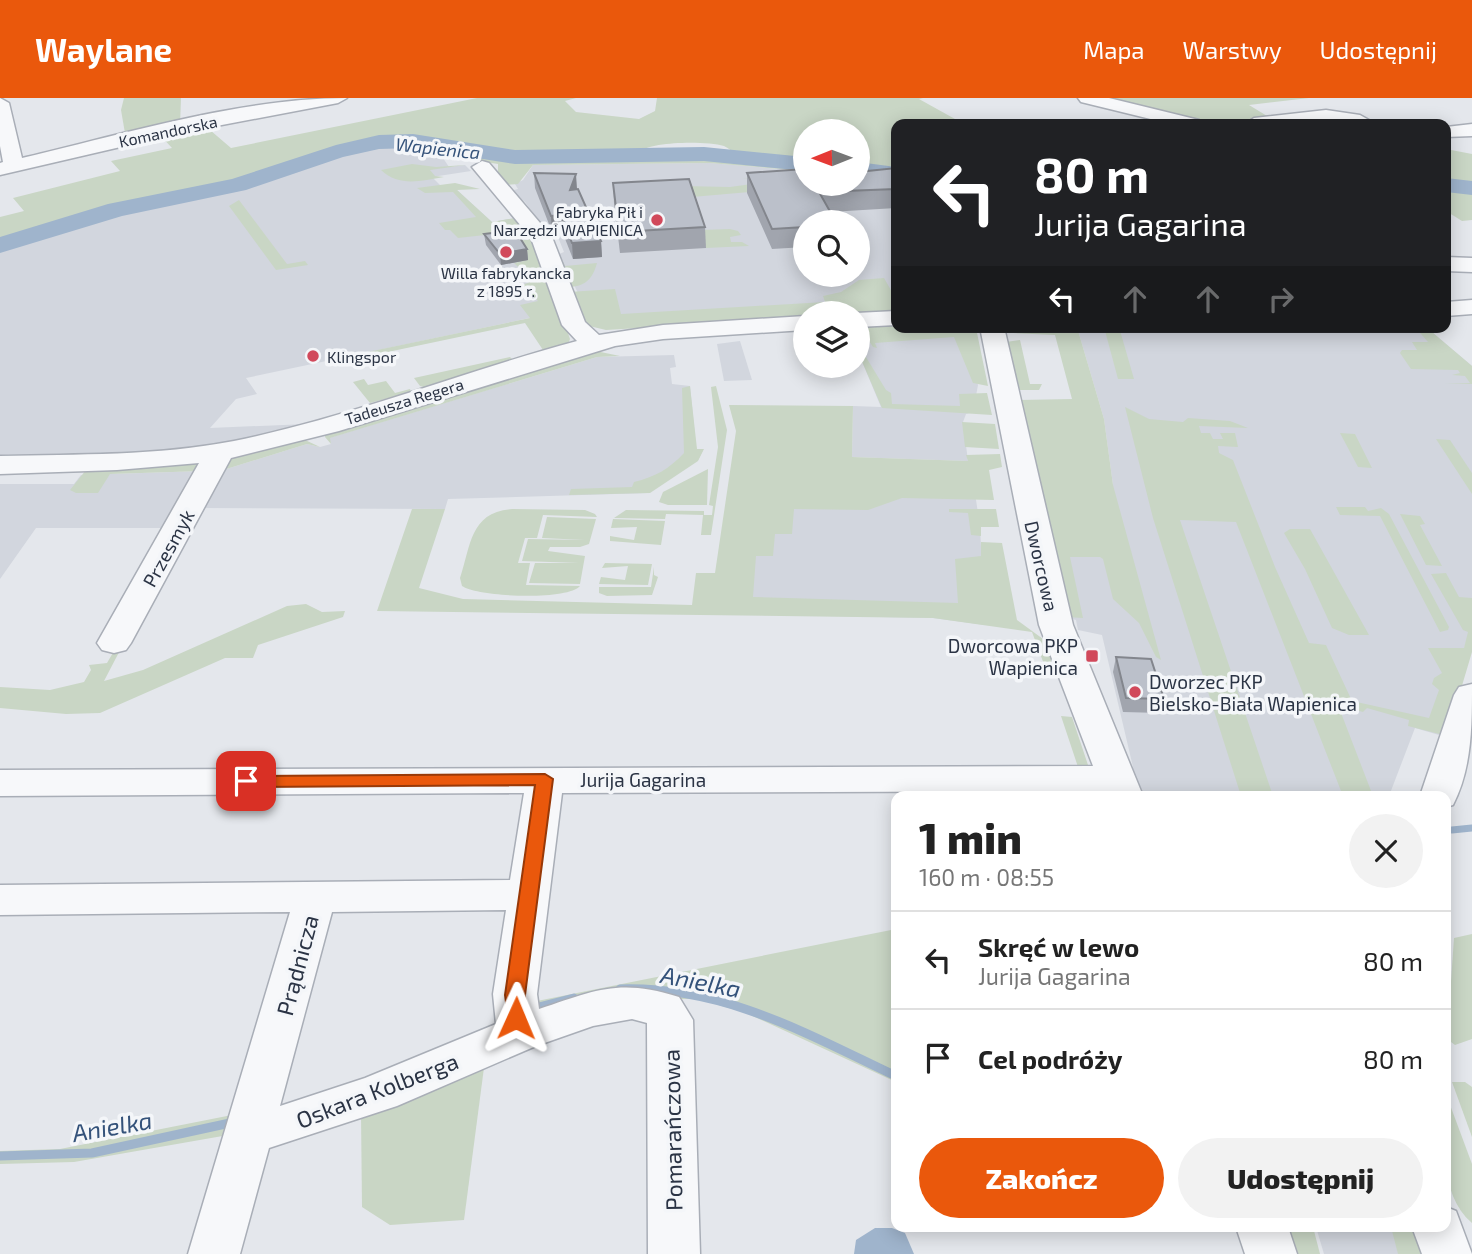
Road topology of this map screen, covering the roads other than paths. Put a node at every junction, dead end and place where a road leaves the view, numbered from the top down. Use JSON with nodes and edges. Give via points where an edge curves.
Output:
{"nodes":[{"id":1,"x":338,"y":98,"type":"edge"},
{"id":2,"x":1087,"y":98,"type":"edge"},
{"id":3,"x":0,"y":103,"type":"edge"},
{"id":4,"x":1172,"y":119,"type":"edge"},
{"id":5,"x":1297,"y":119,"type":"edge"},
{"id":6,"x":1356,"y":119,"type":"edge"},
{"id":7,"x":1472,"y":130,"type":"edge"},
{"id":8,"x":1451,"y":132,"type":"edge"},
{"id":9,"x":482,"y":167,"type":"dead end"},
{"id":10,"x":7,"y":168,"type":"edge"},
{"id":11,"x":1451,"y":264,"type":"edge"},
{"id":12,"x":1472,"y":265,"type":"edge"},
{"id":13,"x":1472,"y":307,"type":"edge"},
{"id":14,"x":1451,"y":309,"type":"edge"},
{"id":15,"x":891,"y":318,"type":"edge"},
{"id":16,"x":870,"y":319,"type":"edge"},
{"id":17,"x":793,"y":324,"type":"edge"},
{"id":18,"x":993,"y":333,"type":"edge"},
{"id":19,"x":593,"y":344,"type":"junction"},
{"id":20,"x":220,"y":452,"type":"junction"},
{"id":21,"x":0,"y":465,"type":"edge"},
{"id":22,"x":114,"y":643,"type":"dead end"},
{"id":23,"x":1472,"y":695,"type":"edge"},
{"id":24,"x":545,"y":779,"type":"junction"},
{"id":25,"x":0,"y":783,"type":"edge"},
{"id":26,"x":1121,"y":787,"type":"edge"},
{"id":27,"x":1441,"y":791,"type":"edge"},
{"id":28,"x":528,"y":895,"type":"junction"},
{"id":29,"x":315,"y":897,"type":"junction"},
{"id":30,"x":0,"y":900,"type":"edge"},
{"id":31,"x":663,"y":1009,"type":"joint"},
{"id":32,"x":520,"y":1033,"type":"junction"},
{"id":33,"x":250,"y":1130,"type":"junction"},
{"id":34,"x":1264,"y":1232,"type":"edge"},
{"id":35,"x":214,"y":1254,"type":"edge"},
{"id":36,"x":674,"y":1254,"type":"edge"},
{"id":37,"x":1271,"y":1254,"type":"edge"}],
"edges":[{"from":1,"to":10,"type":"street","name":"Komandorska","via":[[178,127]]},
{"from":2,"to":4,"type":"street"},
{"from":3,"to":10,"type":"street"},
{"from":5,"to":6,"type":"street","via":[[1331,115]]},
{"from":7,"to":8,"type":"street"},
{"from":9,"to":19,"type":"street","via":[[541,237],[574,325]]},
{"from":11,"to":12,"type":"street"},
{"from":13,"to":14,"type":"street"},
{"from":15,"to":16,"type":"street"},
{"from":17,"to":19,"type":"street","name":"Tadeusza Regera","via":[[651,333]]},
{"from":18,"to":26,"type":"street","name":"Dworcowa","via":[[1056,625]]},
{"from":19,"to":20,"type":"street","name":"Tadeusza Regera"},
{"from":20,"to":21,"type":"street","name":"Tadeusza Regera"},
{"from":20,"to":22,"type":"street","name":"Przesmyk"},
{"from":23,"to":27,"type":"street"},
{"from":24,"to":25,"type":"street","name":"Jurija Gagarina"},
{"from":24,"to":26,"type":"street","name":"Jurija Gagarina"},
{"from":24,"to":28,"type":"street"},
{"from":28,"to":29,"type":"street"},
{"from":28,"to":32,"type":"street","via":[[515,995]]},
{"from":29,"to":30,"type":"street","name":"Prądnicza"},
{"from":29,"to":33,"type":"street","name":"Prądnicza"},
{"from":31,"to":32,"type":"street","name":"Oskara Kolberga","via":[[632,1002],[591,1009]]},
{"from":31,"to":36,"type":"street","name":"Pomarańczowa","via":[[670,1020]]},
{"from":32,"to":33,"type":"street","name":"Oskara Kolberga","via":[[380,1092],[280,1126]]},
{"from":33,"to":35,"type":"street","name":"Prądnicza"},
{"from":34,"to":37,"type":"street"}]}
